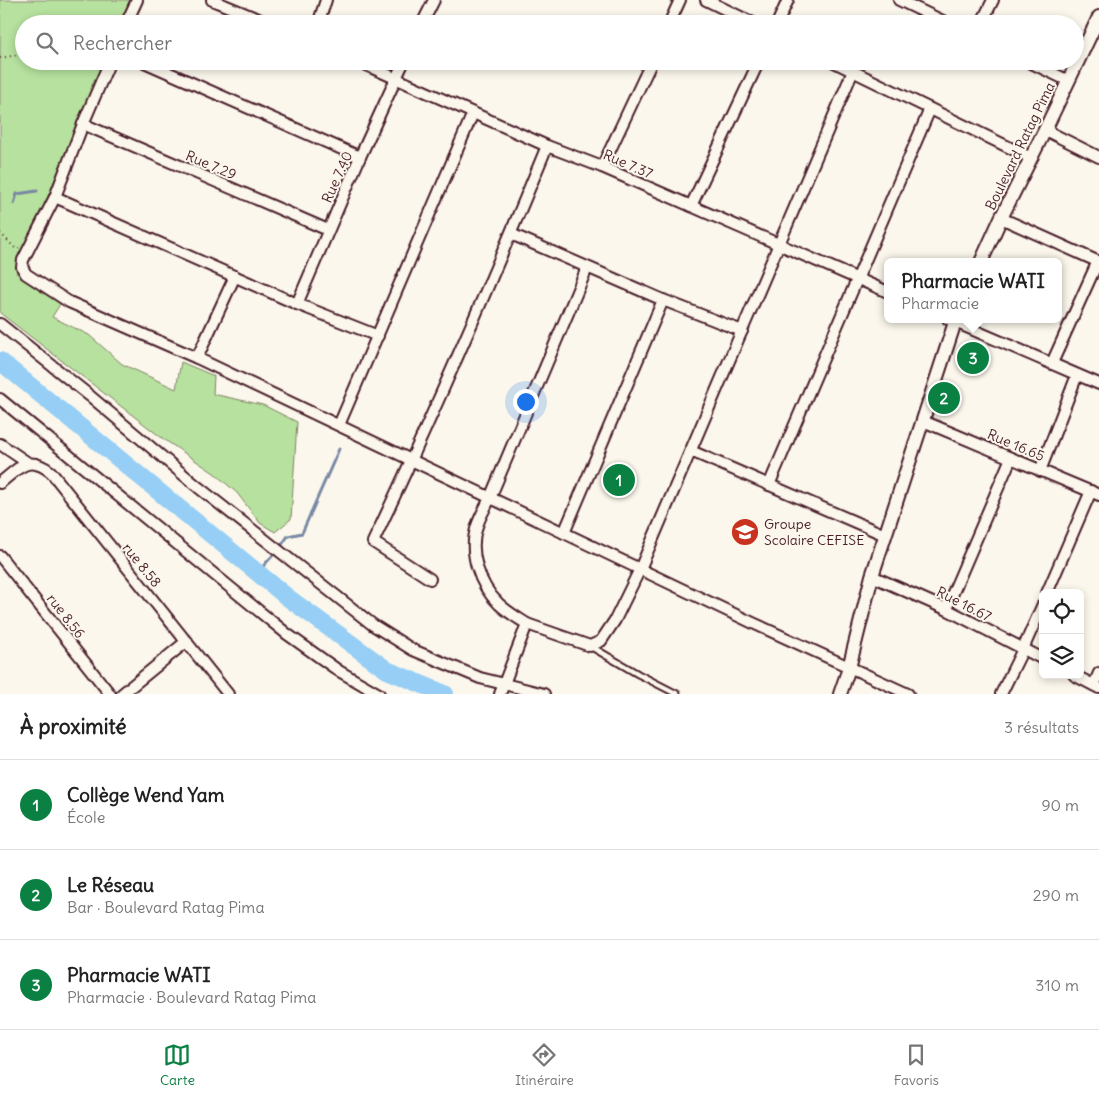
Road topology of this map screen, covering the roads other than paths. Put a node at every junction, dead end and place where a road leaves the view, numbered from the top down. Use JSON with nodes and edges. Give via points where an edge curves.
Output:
{"nodes":[{"id":1,"x":137,"y":0,"type":"edge"},
{"id":2,"x":212,"y":0,"type":"edge"},
{"id":3,"x":326,"y":0,"type":"edge"},
{"id":4,"x":434,"y":0,"type":"edge"},
{"id":5,"x":680,"y":0,"type":"edge"},
{"id":6,"x":706,"y":0,"type":"edge"},
{"id":7,"x":788,"y":0,"type":"edge"},
{"id":8,"x":899,"y":0,"type":"edge"},
{"id":9,"x":993,"y":0,"type":"edge"},
{"id":10,"x":130,"y":15,"type":"edge"},
{"id":11,"x":248,"y":15,"type":"edge"},
{"id":12,"x":321,"y":15,"type":"edge"},
{"id":13,"x":426,"y":15,"type":"edge"},
{"id":14,"x":673,"y":15,"type":"edge"},
{"id":15,"x":737,"y":15,"type":"edge"},
{"id":16,"x":781,"y":15,"type":"edge"},
{"id":17,"x":930,"y":15,"type":"edge"},
{"id":18,"x":986,"y":15,"type":"edge"},
{"id":19,"x":1099,"y":16,"type":"edge"},
{"id":20,"x":1084,"y":48,"type":"edge"},
{"id":21,"x":106,"y":70,"type":"edge"},
{"id":22,"x":162,"y":70,"type":"edge"},
{"id":23,"x":376,"y":70,"type":"edge"},
{"id":24,"x":400,"y":70,"type":"edge"},
{"id":25,"x":648,"y":70,"type":"edge"},
{"id":26,"x":755,"y":70,"type":"edge"},
{"id":27,"x":1046,"y":70,"type":"edge"},
{"id":28,"x":1074,"y":70,"type":"edge"},
{"id":29,"x":853,"y":71,"type":"joint"},
{"id":30,"x":396,"y":79,"type":"junction"},
{"id":31,"x":1069,"y":81,"type":"junction"},
{"id":32,"x":930,"y":109,"type":"junction"},
{"id":33,"x":473,"y":113,"type":"junction"},
{"id":34,"x":83,"y":124,"type":"junction"},
{"id":35,"x":1045,"y":130,"type":"junction"},
{"id":36,"x":547,"y":146,"type":"junction"},
{"id":37,"x":360,"y":157,"type":"junction"},
{"id":38,"x":1099,"y":157,"type":"edge"},
{"id":39,"x":1031,"y":158,"type":"junction"},
{"id":40,"x":602,"y":167,"type":"junction"},
{"id":41,"x":55,"y":197,"type":"junction"},
{"id":42,"x":691,"y":206,"type":"junction"},
{"id":43,"x":1001,"y":218,"type":"junction"},
{"id":44,"x":328,"y":230,"type":"junction"},
{"id":45,"x":511,"y":234,"type":"junction"},
{"id":46,"x":779,"y":244,"type":"junction"},
{"id":47,"x":983,"y":258,"type":"edge"},
{"id":48,"x":1098,"y":262,"type":"edge"},
{"id":49,"x":587,"y":268,"type":"junction"},
{"id":50,"x":234,"y":276,"type":"junction"},
{"id":51,"x":858,"y":278,"type":"junction"},
{"id":52,"x":884,"y":290,"type":"edge"},
{"id":53,"x":663,"y":300,"type":"junction"},
{"id":54,"x":297,"y":304,"type":"junction"},
{"id":55,"x":952,"y":323,"type":"edge"},
{"id":56,"x":960,"y":323,"type":"edge"},
{"id":57,"x":0,"y":324,"type":"edge"},
{"id":58,"x":742,"y":331,"type":"junction"},
{"id":59,"x":378,"y":336,"type":"junction"},
{"id":60,"x":197,"y":358,"type":"junction"},
{"id":61,"x":1052,"y":363,"type":"junction"},
{"id":62,"x":1077,"y":375,"type":"junction"},
{"id":63,"x":1099,"y":384,"type":"edge"},
{"id":64,"x":0,"y":399,"type":"edge"},
{"id":65,"x":922,"y":421,"type":"junction"},
{"id":66,"x":339,"y":425,"type":"junction"},
{"id":67,"x":0,"y":444,"type":"edge"},
{"id":68,"x":691,"y":451,"type":"junction"},
{"id":69,"x":1010,"y":458,"type":"junction"},
{"id":70,"x":412,"y":460,"type":"junction"},
{"id":71,"x":28,"y":463,"type":"junction"},
{"id":72,"x":1040,"y":471,"type":"junction"},
{"id":73,"x":0,"y":483,"type":"edge"},
{"id":74,"x":769,"y":485,"type":"junction"},
{"id":75,"x":1095,"y":493,"type":"edge"},
{"id":76,"x":490,"y":498,"type":"junction"},
{"id":77,"x":564,"y":533,"type":"junction"},
{"id":78,"x":885,"y":535,"type":"junction"},
{"id":79,"x":0,"y":556,"type":"edge"},
{"id":80,"x":640,"y":569,"type":"junction"},
{"id":81,"x":872,"y":576,"type":"junction"},
{"id":82,"x":430,"y":579,"type":"dead end"},
{"id":83,"x":1049,"y":589,"type":"edge"},
{"id":84,"x":946,"y":609,"type":"junction"},
{"id":85,"x":1039,"y":613,"type":"edge"},
{"id":86,"x":527,"y":624,"type":"junction"},
{"id":87,"x":186,"y":641,"type":"junction"},
{"id":88,"x":590,"y":646,"type":"junction"},
{"id":89,"x":1023,"y":649,"type":"junction"},
{"id":90,"x":1039,"y":657,"type":"edge"},
{"id":91,"x":848,"y":668,"type":"junction"},
{"id":92,"x":1099,"y":673,"type":"edge"},
{"id":93,"x":1081,"y":679,"type":"edge"},
{"id":94,"x":504,"y":684,"type":"junction"},
{"id":95,"x":1096,"y":687,"type":"edge"},
{"id":96,"x":110,"y":694,"type":"edge"},
{"id":97,"x":122,"y":694,"type":"edge"},
{"id":98,"x":228,"y":694,"type":"edge"},
{"id":99,"x":379,"y":694,"type":"edge"},
{"id":100,"x":500,"y":694,"type":"edge"},
{"id":101,"x":544,"y":694,"type":"edge"},
{"id":102,"x":677,"y":694,"type":"edge"},
{"id":103,"x":840,"y":694,"type":"edge"},
{"id":104,"x":908,"y":694,"type":"edge"},
{"id":105,"x":1001,"y":694,"type":"edge"}],
"edges":[{"from":1,"to":10,"type":"street"},
{"from":2,"to":11,"type":"street"},
{"from":3,"to":12,"type":"street"},
{"from":4,"to":13,"type":"street"},
{"from":5,"to":14,"type":"street"},
{"from":6,"to":15,"type":"street"},
{"from":7,"to":16,"type":"street"},
{"from":8,"to":17,"type":"street"},
{"from":9,"to":18,"type":"street"},
{"from":19,"to":20,"type":"street","name":"Boulevard Ratag Pima"},
{"from":21,"to":34,"type":"street"},
{"from":22,"to":37,"type":"street"},
{"from":23,"to":30,"type":"street","name":"Rue 7.37"},
{"from":24,"to":30,"type":"street","name":"Rue 7.40"},
{"from":25,"to":40,"type":"street"},
{"from":26,"to":42,"type":"street"},
{"from":27,"to":31,"type":"street"},
{"from":28,"to":31,"type":"street","name":"Boulevard Ratag Pima"},
{"from":29,"to":32,"type":"street"},
{"from":29,"to":46,"type":"street"},
{"from":30,"to":33,"type":"street","name":"Rue 7.37"},
{"from":30,"to":37,"type":"street","name":"Rue 7.40"},
{"from":31,"to":35,"type":"street","name":"Boulevard Ratag Pima"},
{"from":32,"to":39,"type":"street"},
{"from":32,"to":51,"type":"street"},
{"from":33,"to":36,"type":"street","name":"Rue 7.37"},
{"from":33,"to":59,"type":"street"},
{"from":34,"to":41,"type":"street"},
{"from":34,"to":44,"type":"street","name":"Rue 7.29"},
{"from":35,"to":38,"type":"street"},
{"from":35,"to":39,"type":"street","name":"Boulevard Ratag Pima"},
{"from":36,"to":40,"type":"street","name":"Rue 7.37"},
{"from":36,"to":45,"type":"street"},
{"from":37,"to":44,"type":"street","name":"Rue 7.40"},
{"from":39,"to":43,"type":"street","name":"Boulevard Ratag Pima"},
{"from":40,"to":42,"type":"street","name":"Rue 7.37"},
{"from":41,"to":50,"type":"street"},
{"from":41,"to":60,"type":"street","via":[[23,260],[26,274],[69,302]]},
{"from":42,"to":46,"type":"street","name":"Rue 7.37"},
{"from":43,"to":47,"type":"street","name":"Boulevard Ratag Pima"},
{"from":43,"to":48,"type":"street"},
{"from":44,"to":54,"type":"street","name":"Rue 7.40"},
{"from":45,"to":49,"type":"street"},
{"from":45,"to":70,"type":"street"},
{"from":46,"to":51,"type":"street","name":"Rue 7.37"},
{"from":46,"to":58,"type":"street"},
{"from":48,"to":61,"type":"street"},
{"from":49,"to":53,"type":"street"},
{"from":49,"to":76,"type":"street"},
{"from":50,"to":54,"type":"street"},
{"from":50,"to":60,"type":"street"},
{"from":51,"to":52,"type":"street","name":"Rue 7.37"},
{"from":51,"to":74,"type":"street"},
{"from":53,"to":58,"type":"street"},
{"from":53,"to":77,"type":"street"},
{"from":54,"to":59,"type":"street"},
{"from":55,"to":65,"type":"street"},
{"from":56,"to":61,"type":"street"},
{"from":57,"to":94,"type":"street","via":[[372,625],[413,650],[480,678]]},
{"from":58,"to":68,"type":"street"},
{"from":59,"to":66,"type":"street"},
{"from":60,"to":66,"type":"street"},
{"from":61,"to":62,"type":"street"},
{"from":62,"to":63,"type":"street"},
{"from":62,"to":72,"type":"street"},
{"from":64,"to":99,"type":"street","via":[[287,634],[339,671]]},
{"from":65,"to":69,"type":"street","name":"Rue 16.65"},
{"from":65,"to":78,"type":"street"},
{"from":66,"to":70,"type":"street"},
{"from":67,"to":71,"type":"street","name":"rue 8.58"},
{"from":68,"to":74,"type":"street"},
{"from":68,"to":80,"type":"street"},
{"from":69,"to":72,"type":"street","name":"Rue 16.65"},
{"from":69,"to":84,"type":"street"},
{"from":70,"to":76,"type":"street"},
{"from":70,"to":82,"type":"street","via":[[373,542]]},
{"from":71,"to":73,"type":"street"},
{"from":71,"to":87,"type":"street","name":"rue 8.58","via":[[43,466],[51,472]]},
{"from":72,"to":75,"type":"street","name":"Rue 16.65"},
{"from":74,"to":78,"type":"street"},
{"from":75,"to":83,"type":"street"},
{"from":76,"to":77,"type":"street"},
{"from":76,"to":86,"type":"street","via":[[473,540],[481,581],[498,604]]},
{"from":77,"to":80,"type":"street"},
{"from":78,"to":81,"type":"street"},
{"from":79,"to":96,"type":"street","name":"rue 8.56"},
{"from":80,"to":88,"type":"street","via":[[601,641]]},
{"from":80,"to":91,"type":"street"},
{"from":81,"to":84,"type":"street","name":"Rue 16.67"},
{"from":81,"to":91,"type":"street"},
{"from":84,"to":89,"type":"street","name":"Rue 16.67"},
{"from":85,"to":89,"type":"street"},
{"from":86,"to":88,"type":"street"},
{"from":86,"to":94,"type":"street"},
{"from":87,"to":97,"type":"street"},
{"from":87,"to":98,"type":"street","name":"rue 8.58"},
{"from":88,"to":102,"type":"lane"},
{"from":89,"to":90,"type":"street","name":"Rue 16.67"},
{"from":89,"to":105,"type":"street"},
{"from":91,"to":103,"type":"street"},
{"from":91,"to":104,"type":"street"},
{"from":92,"to":95,"type":"street"},
{"from":93,"to":95,"type":"street"},
{"from":94,"to":100,"type":"street"},
{"from":94,"to":101,"type":"street"}]}
